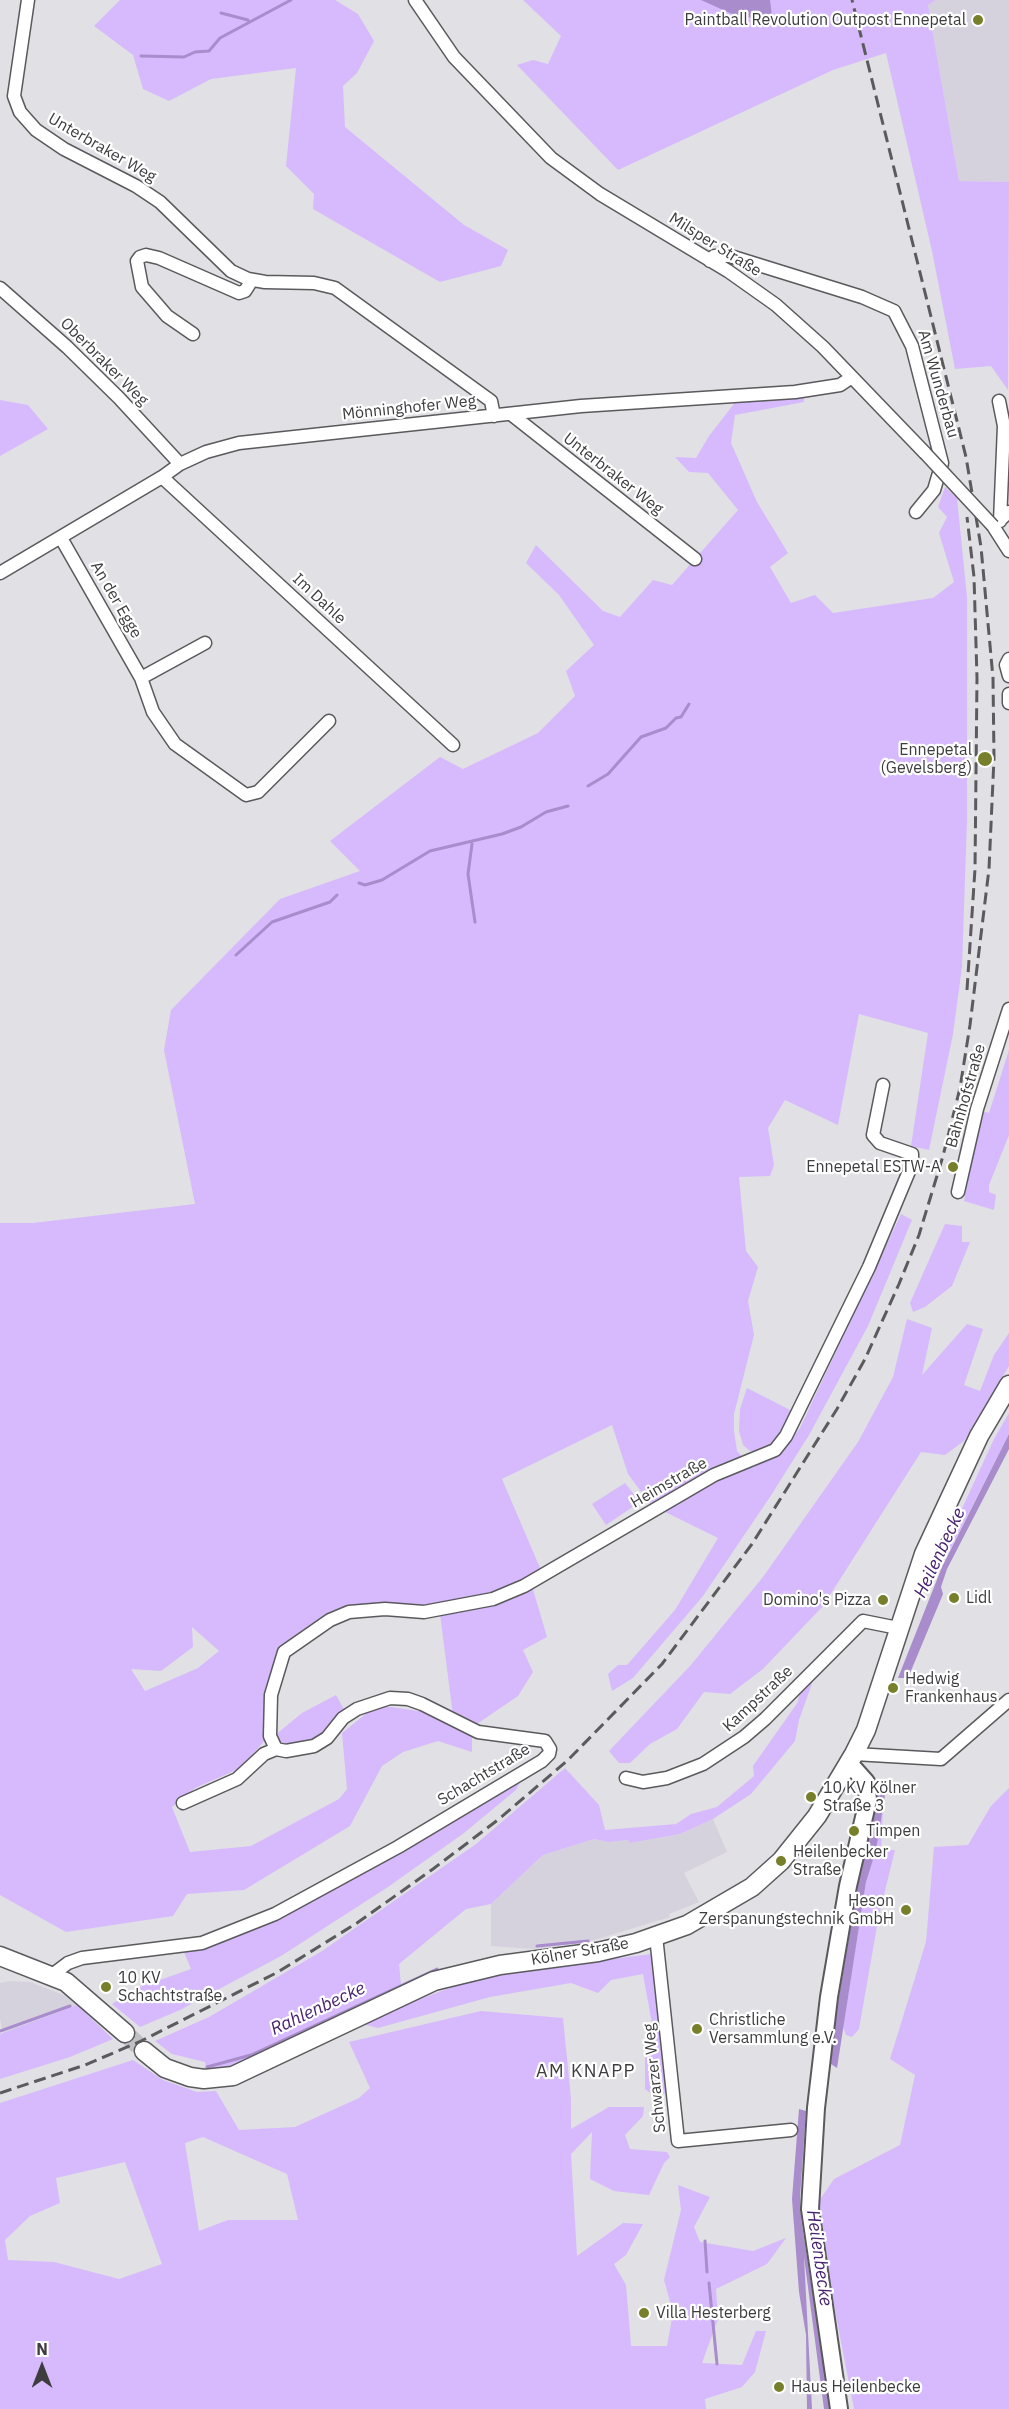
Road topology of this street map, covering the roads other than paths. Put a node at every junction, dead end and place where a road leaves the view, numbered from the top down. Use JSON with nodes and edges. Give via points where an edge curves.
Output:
{"nodes":[{"id":1,"x":28,"y":0,"type":"edge"},
{"id":2,"x":415,"y":0,"type":"edge"},
{"id":3,"x":710,"y":261,"type":"junction"},
{"id":4,"x":252,"y":280,"type":"junction"},
{"id":5,"x":0,"y":288,"type":"edge"},
{"id":6,"x":193,"y":334,"type":"dead end"},
{"id":7,"x":852,"y":377,"type":"junction"},
{"id":8,"x":999,"y":401,"type":"dead end"},
{"id":9,"x":511,"y":414,"type":"junction"},
{"id":10,"x":494,"y":416,"type":"junction"},
{"id":11,"x":180,"y":464,"type":"junction"},
{"id":12,"x":162,"y":477,"type":"junction"},
{"id":13,"x":916,"y":512,"type":"dead end"},
{"id":14,"x":1001,"y":520,"type":"edge"},
{"id":15,"x":61,"y":538,"type":"junction"},
{"id":16,"x":1009,"y":551,"type":"edge"},
{"id":17,"x":695,"y":559,"type":"dead end"},
{"id":18,"x":0,"y":573,"type":"edge"},
{"id":19,"x":205,"y":643,"type":"dead end"},
{"id":20,"x":1009,"y":659,"type":"edge"},
{"id":21,"x":1009,"y":676,"type":"edge"},
{"id":22,"x":141,"y":678,"type":"junction"},
{"id":23,"x":1009,"y":694,"type":"edge"},
{"id":24,"x":1009,"y":703,"type":"edge"},
{"id":25,"x":329,"y":721,"type":"dead end"},
{"id":26,"x":453,"y":745,"type":"dead end"},
{"id":27,"x":1009,"y":1009,"type":"edge"},
{"id":28,"x":884,"y":1085,"type":"dead end"},
{"id":29,"x":958,"y":1192,"type":"dead end"},
{"id":30,"x":1009,"y":1385,"type":"edge"},
{"id":31,"x":898,"y":1628,"type":"junction"},
{"id":32,"x":1009,"y":1700,"type":"edge"},
{"id":33,"x":276,"y":1749,"type":"junction"},
{"id":34,"x":851,"y":1759,"type":"junction"},
{"id":35,"x":626,"y":1778,"type":"dead end"},
{"id":36,"x":183,"y":1803,"type":"dead end"},
{"id":37,"x":657,"y":1936,"type":"junction"},
{"id":38,"x":0,"y":1956,"type":"edge"},
{"id":39,"x":20,"y":1965,"type":"junction"},
{"id":40,"x":0,"y":1967,"type":"edge"},
{"id":41,"x":52,"y":1975,"type":"junction"},
{"id":42,"x":125,"y":2033,"type":"tunnel mouth"},
{"id":43,"x":144,"y":2051,"type":"tunnel mouth"},
{"id":44,"x":791,"y":2130,"type":"dead end"},
{"id":45,"x":839,"y":2409,"type":"edge"}],
"edges":[{"from":1,"to":4,"type":"street","name":"Unterbraker Weg","via":[[14,96],[28,121],[64,149],[160,202],[231,271]]},
{"from":2,"to":3,"type":"street","name":"Milsper Straße","via":[[454,57],[551,158],[600,194]]},
{"from":3,"to":7,"type":"street","name":"Milsper Straße","via":[[776,304]]},
{"from":3,"to":13,"type":"street","name":"Am Wunderbau","via":[[714,256],[730,256],[862,297],[894,311],[912,346],[942,463],[934,490]]},
{"from":4,"to":6,"type":"street","via":[[246,291],[239,293],[159,258],[140,257],[137,261],[142,287],[166,316]]},
{"from":4,"to":10,"type":"street","name":"Unterbraker Weg","via":[[335,288],[491,401]]},
{"from":5,"to":11,"type":"street","name":"Oberbraker Weg","via":[[75,354]]},
{"from":7,"to":9,"type":"street","name":"Mönninghofer Weg","via":[[840,385],[795,392]]},
{"from":7,"to":14,"type":"street","name":"Milsper Straße","bridge":true,"via":[[925,453]]},
{"from":8,"to":14,"type":"street","via":[[1004,426]]},
{"from":9,"to":10,"type":"street","name":"Mönninghofer Weg"},
{"from":9,"to":17,"type":"street","name":"Unterbraker Weg"},
{"from":10,"to":11,"type":"street","name":"Mönninghofer Weg","via":[[239,443]]},
{"from":11,"to":12,"type":"street","name":"Mönninghofer Weg"},
{"from":12,"to":15,"type":"street","name":"Mönninghofer Weg"},
{"from":12,"to":26,"type":"street","name":"Im Dahle"},
{"from":14,"to":16,"type":"street"},
{"from":15,"to":18,"type":"street","name":"Mönninghofer Weg"},
{"from":15,"to":22,"type":"street","name":"An der Egge"},
{"from":19,"to":22,"type":"street"},
{"from":20,"to":21,"type":"street"},
{"from":22,"to":25,"type":"street","name":"An der Egge","via":[[153,712],[175,744],[246,795],[258,792]]},
{"from":23,"to":24,"type":"street"},
{"from":27,"to":29,"type":"street","name":"Bahnhofstraße","via":[[977,1109]]},
{"from":28,"to":33,"type":"street","name":"Heimstraße","via":[[873,1135],[880,1143],[912,1154],[912,1164],[869,1267],[786,1436],[775,1450],[714,1475],[524,1586],[493,1599],[424,1612],[349,1612],[330,1620],[284,1652],[271,1695],[270,1736]]},
{"from":30,"to":31,"type":"main road","name":"Kölner Straße","via":[[979,1436],[940,1518]]},
{"from":31,"to":34,"type":"main road","name":"Kölner Straße","via":[[866,1730]]},
{"from":31,"to":35,"type":"street","name":"Kampstraße","via":[[863,1621],[765,1719],[703,1764],[667,1778],[643,1782]]},
{"from":32,"to":34,"type":"street","via":[[941,1759]]},
{"from":33,"to":36,"type":"street","name":"Schachtstraße","via":[[255,1760],[237,1779]]},
{"from":33,"to":41,"type":"street","name":"Schachtstraße","via":[[314,1746],[357,1709],[390,1698],[408,1699],[478,1732],[545,1741],[550,1749],[542,1761],[398,1847],[265,1918],[202,1943],[82,1958]]},
{"from":34,"to":37,"type":"main road","name":"Kölner Straße","via":[[818,1816],[768,1873],[710,1914]]},
{"from":34,"to":45,"type":"main road","via":[[866,1782],[868,1800],[829,1997],[816,2108],[810,2209]]},
{"from":37,"to":43,"type":"main road","name":"Kölner Straße","via":[[598,1952],[500,1965],[434,1982],[233,2076],[190,2077],[165,2068]]},
{"from":37,"to":44,"type":"street","name":"Schwarzer Weg","via":[[678,2141]]},
{"from":38,"to":39,"type":"main road"},
{"from":39,"to":40,"type":"main road"},
{"from":39,"to":41,"type":"main road"},
{"from":41,"to":42,"type":"main road","via":[[78,1991]]}]}
